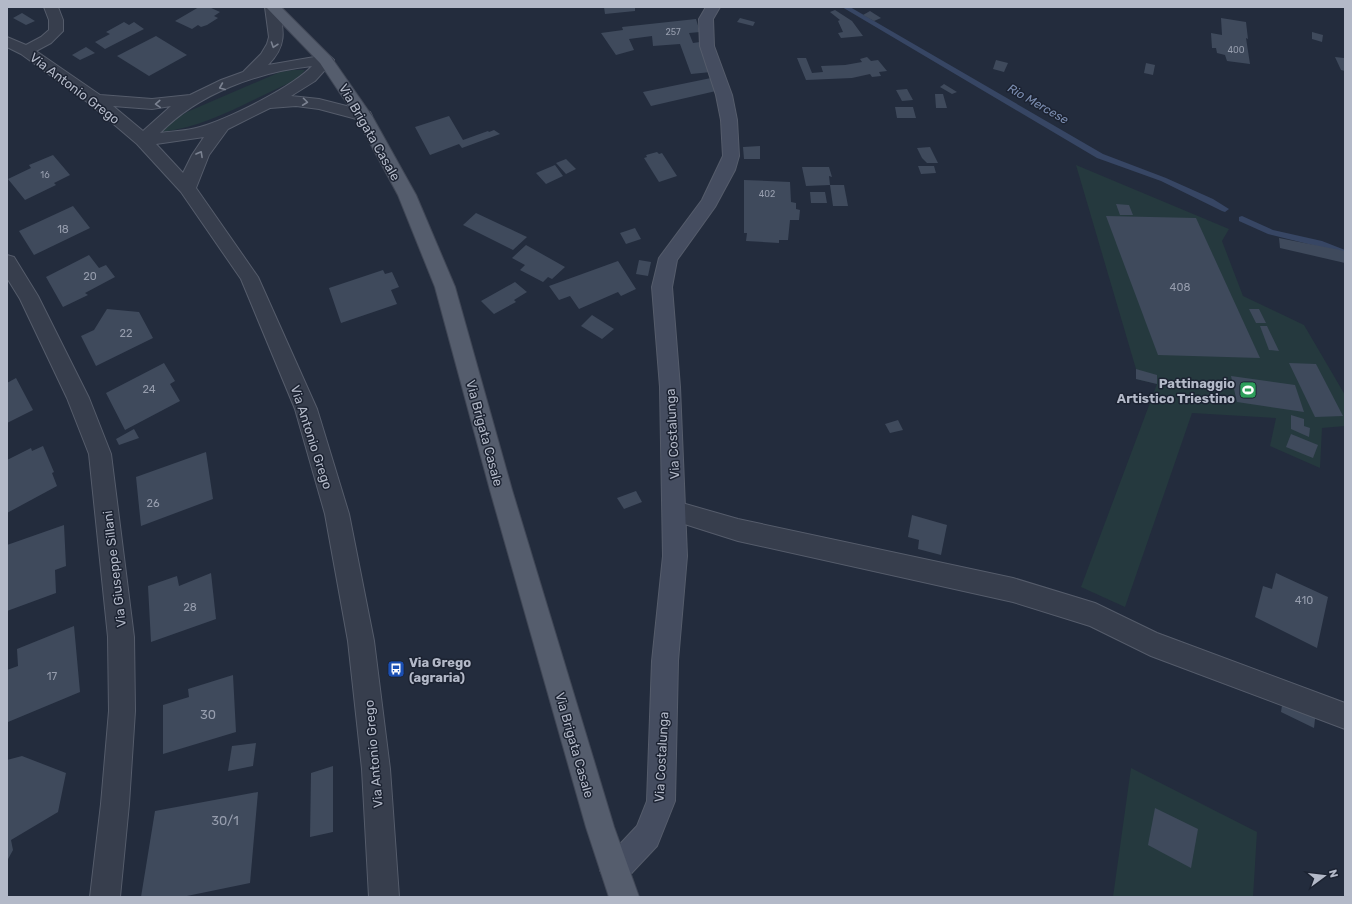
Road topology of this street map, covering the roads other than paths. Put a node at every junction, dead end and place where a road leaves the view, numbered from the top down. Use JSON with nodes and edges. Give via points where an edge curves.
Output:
{"nodes":[{"id":1,"x":51,"y":7,"type":"edge"},
{"id":2,"x":273,"y":7,"type":"edge"},
{"id":3,"x":713,"y":7,"type":"edge"},
{"id":4,"x":7,"y":41,"type":"edge"},
{"id":5,"x":26,"y":51,"type":"junction"},
{"id":6,"x":326,"y":60,"type":"junction"},
{"id":7,"x":248,"y":75,"type":"junction"},
{"id":8,"x":196,"y":98,"type":"junction"},
{"id":9,"x":96,"y":100,"type":"junction"},
{"id":10,"x":266,"y":104,"type":"junction"},
{"id":11,"x":364,"y":116,"type":"junction"},
{"id":12,"x":223,"y":125,"type":"junction"},
{"id":13,"x":143,"y":140,"type":"junction"},
{"id":14,"x":188,"y":188,"type":"junction"},
{"id":15,"x":7,"y":262,"type":"edge"},
{"id":16,"x":675,"y":510,"type":"junction"},
{"id":17,"x":1345,"y":716,"type":"edge"},
{"id":18,"x":615,"y":870,"type":"junction"},
{"id":19,"x":105,"y":897,"type":"edge"},
{"id":20,"x":384,"y":897,"type":"edge"},
{"id":21,"x":624,"y":897,"type":"edge"}],
"edges":[{"from":1,"to":5,"type":"street","via":[[56,20],[56,31]]},
{"from":2,"to":6,"type":"main road","name":"Via Brigata Casale"},
{"from":2,"to":7,"type":"street","one_way":true,"via":[[277,28],[276,45],[268,57]]},
{"from":3,"to":16,"type":"street","name":"Via Costalunga","via":[[706,19],[707,46],[724,95],[729,120],[730,156],[726,170],[709,203],[668,258],[662,287],[670,387]]},
{"from":4,"to":5,"type":"street","name":"Via Antonio Grego"},
{"from":5,"to":9,"type":"street","name":"Via Antonio Grego"},
{"from":6,"to":7,"type":"street","via":[[296,62]]},
{"from":6,"to":10,"type":"street","via":[[310,78]]},
{"from":6,"to":11,"type":"main road","name":"Via Brigata Casale"},
{"from":7,"to":8,"type":"street","one_way":true},
{"from":8,"to":9,"type":"street","one_way":true,"via":[[152,104]]},
{"from":8,"to":13,"type":"street","via":[[167,116]]},
{"from":9,"to":13,"type":"street","name":"Via Antonio Grego"},
{"from":10,"to":11,"type":"street","one_way":true,"via":[[296,100]]},
{"from":10,"to":12,"type":"street"},
{"from":11,"to":18,"type":"main road","name":"Via Brigata Casale","via":[[407,195],[445,287],[501,490],[600,827]]},
{"from":12,"to":13,"type":"street","via":[[200,133]]},
{"from":14,"to":12,"type":"street","one_way":true,"via":[[194,164],[204,147]]},
{"from":13,"to":14,"type":"street","name":"Via Antonio Grego"},
{"from":14,"to":20,"type":"street","name":"Via Antonio Grego","via":[[249,277],[306,409],[337,514],[361,641],[376,769]]},
{"from":15,"to":19,"type":"street","name":"Via Giuseppe Sillani","via":[[28,296],[68,378],[100,454],[121,636],[122,711]]},
{"from":16,"to":17,"type":"street","via":[[745,532],[1013,590],[1095,615],[1151,643]]},
{"from":16,"to":18,"type":"street","name":"Via Costalunga","via":[[674,556],[665,661],[661,801],[647,836]]},
{"from":18,"to":21,"type":"main road","name":"Via Brigata Casale"}]}
